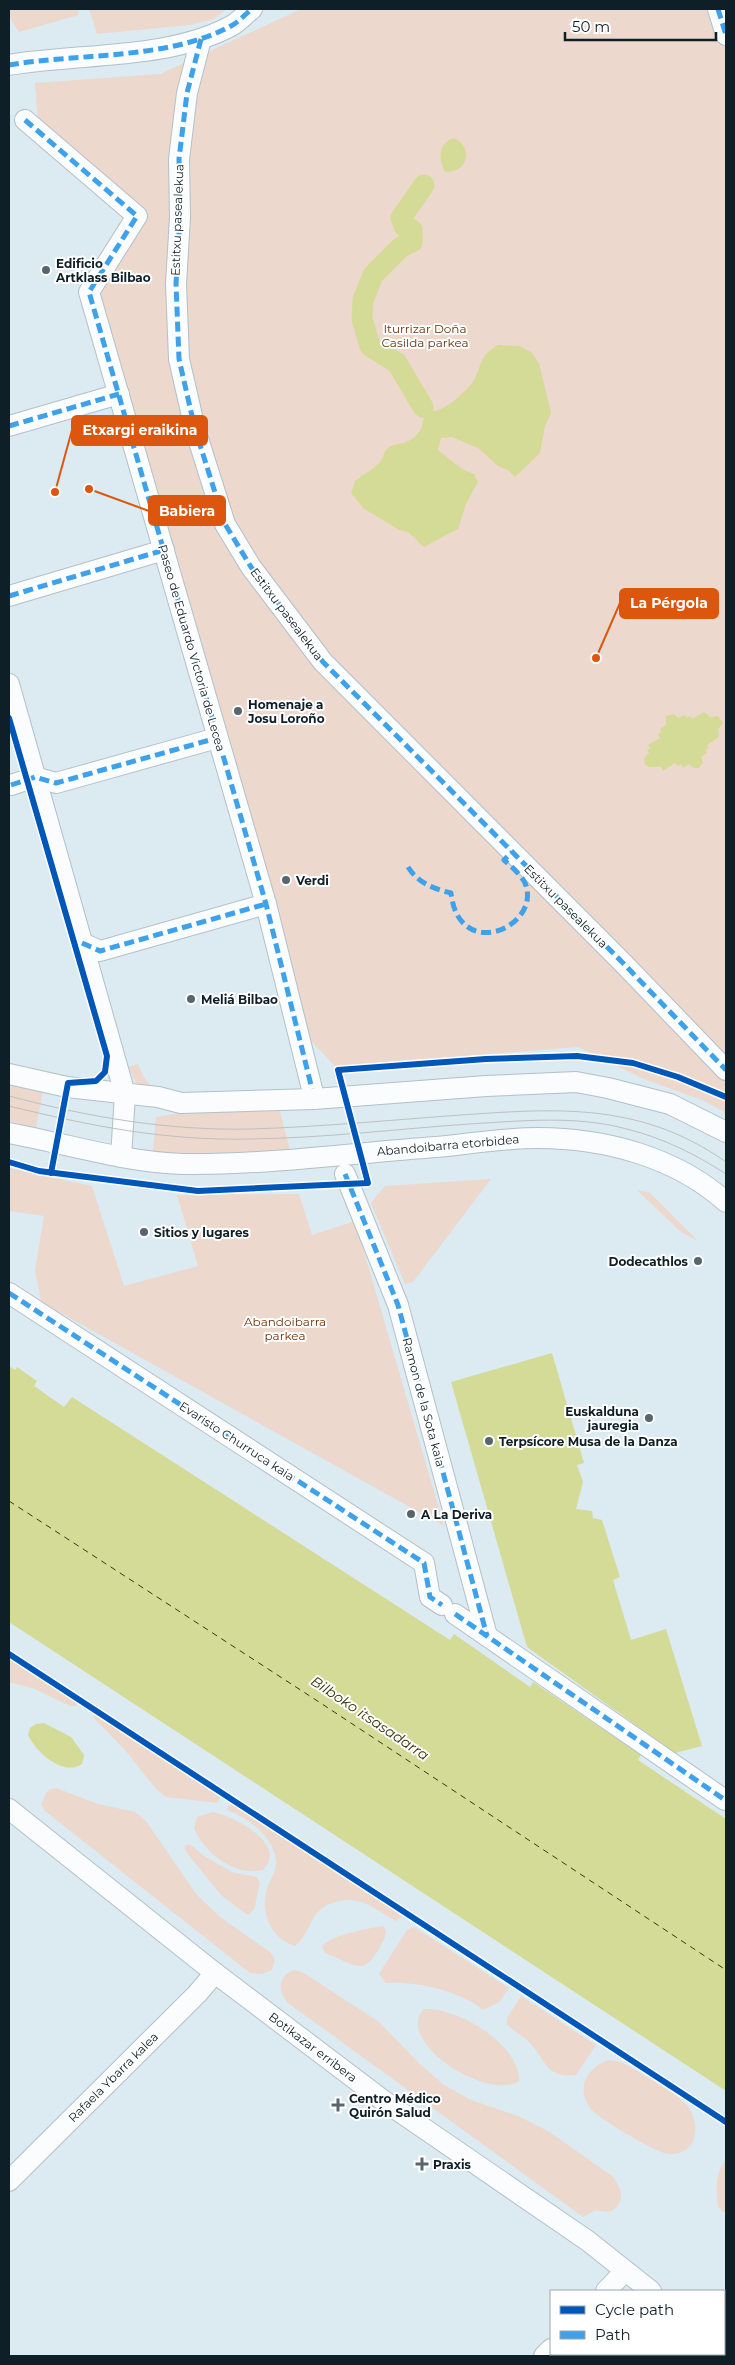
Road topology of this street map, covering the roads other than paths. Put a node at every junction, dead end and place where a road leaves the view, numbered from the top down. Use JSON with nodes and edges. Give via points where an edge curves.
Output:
{"nodes":[{"id":1,"x":252,"y":9,"type":"edge"},
{"id":2,"x":718,"y":9,"type":"edge"},
{"id":3,"x":726,"y":36,"type":"edge"},
{"id":4,"x":201,"y":39,"type":"junction"},
{"id":5,"x":9,"y":65,"type":"edge"},
{"id":6,"x":25,"y":120,"type":"dead end"},
{"id":7,"x":119,"y":394,"type":"junction"},
{"id":8,"x":9,"y":426,"type":"edge"},
{"id":9,"x":164,"y":550,"type":"junction"},
{"id":10,"x":9,"y":596,"type":"edge"},
{"id":11,"x":9,"y":684,"type":"edge"},
{"id":12,"x":217,"y":738,"type":"junction"},
{"id":13,"x":35,"y":777,"type":"junction"},
{"id":14,"x":11,"y":785,"type":"dead end"},
{"id":15,"x":266,"y":904,"type":"junction"},
{"id":16,"x":82,"y":944,"type":"junction"},
{"id":17,"x":726,"y":1070,"type":"edge"},
{"id":18,"x":9,"y":1074,"type":"edge"},
{"id":19,"x":312,"y":1089,"type":"dead end"},
{"id":20,"x":125,"y":1094,"type":"junction"},
{"id":21,"x":9,"y":1132,"type":"edge"},
{"id":22,"x":726,"y":1132,"type":"edge"},
{"id":23,"x":121,"y":1157,"type":"junction"},
{"id":24,"x":346,"y":1174,"type":"dead end"},
{"id":25,"x":726,"y":1202,"type":"edge"},
{"id":26,"x":9,"y":1293,"type":"edge"},
{"id":27,"x":487,"y":1636,"type":"junction"},
{"id":28,"x":725,"y":1800,"type":"edge"},
{"id":29,"x":9,"y":1809,"type":"edge"},
{"id":30,"x":215,"y":1972,"type":"junction"},
{"id":31,"x":9,"y":2181,"type":"edge"},
{"id":32,"x":625,"y":2271,"type":"junction"},
{"id":33,"x":607,"y":2290,"type":"edge"},
{"id":34,"x":650,"y":2290,"type":"edge"}],
"edges":[{"from":1,"to":4,"type":"street","via":[[232,26]]},
{"from":2,"to":3,"type":"street"},
{"from":4,"to":5,"type":"street","via":[[127,53]]},
{"from":4,"to":17,"type":"street","name":"Estitxu pasealekua","via":[[187,93],[179,159],[176,284],[179,360],[195,429],[224,524],[251,567],[323,662]]},
{"from":6,"to":7,"type":"street","name":"Paseo de Eduardo Victoria de Lecea","via":[[137,216],[89,292]]},
{"from":7,"to":8,"type":"street"},
{"from":7,"to":9,"type":"street","name":"Paseo de Eduardo Victoria de Lecea"},
{"from":9,"to":10,"type":"street"},
{"from":9,"to":12,"type":"street","name":"Paseo de Eduardo Victoria de Lecea"},
{"from":11,"to":13,"type":"street"},
{"from":12,"to":13,"type":"street","via":[[56,783]]},
{"from":12,"to":15,"type":"street","name":"Paseo de Eduardo Victoria de Lecea"},
{"from":13,"to":14,"type":"street"},
{"from":13,"to":16,"type":"street"},
{"from":15,"to":16,"type":"street","via":[[100,951]]},
{"from":15,"to":19,"type":"street","name":"Paseo de Eduardo Victoria de Lecea"},
{"from":16,"to":20,"type":"street"},
{"from":18,"to":20,"type":"street","via":[[60,1086]]},
{"from":20,"to":22,"type":"street","via":[[181,1103],[314,1099],[576,1082],[670,1104]]},
{"from":20,"to":23,"type":"street"},
{"from":21,"to":23,"type":"street","name":"Abandoibarra etorbidea"},
{"from":23,"to":25,"type":"street","name":"Abandoibarra etorbidea","via":[[182,1164],[245,1162],[537,1138],[598,1142],[663,1161],[713,1190]]},
{"from":24,"to":27,"type":"street","name":"Ramon de la Sota kaia","via":[[398,1306]]},
{"from":26,"to":27,"type":"street","name":"Evaristo Churruca kaia","via":[[424,1563],[430,1597]]},
{"from":27,"to":28,"type":"street","name":"Evaristo Churruca kaia"},
{"from":29,"to":30,"type":"street","name":"Botikazar erribera"},
{"from":30,"to":31,"type":"street","name":"Rafaela Ybarra kalea","via":[[197,1994]]},
{"from":30,"to":32,"type":"street","name":"Botikazar erribera","via":[[384,2101],[588,2241]]},
{"from":32,"to":33,"type":"street"},
{"from":32,"to":34,"type":"street","name":"Botikazar erribera"}]}
